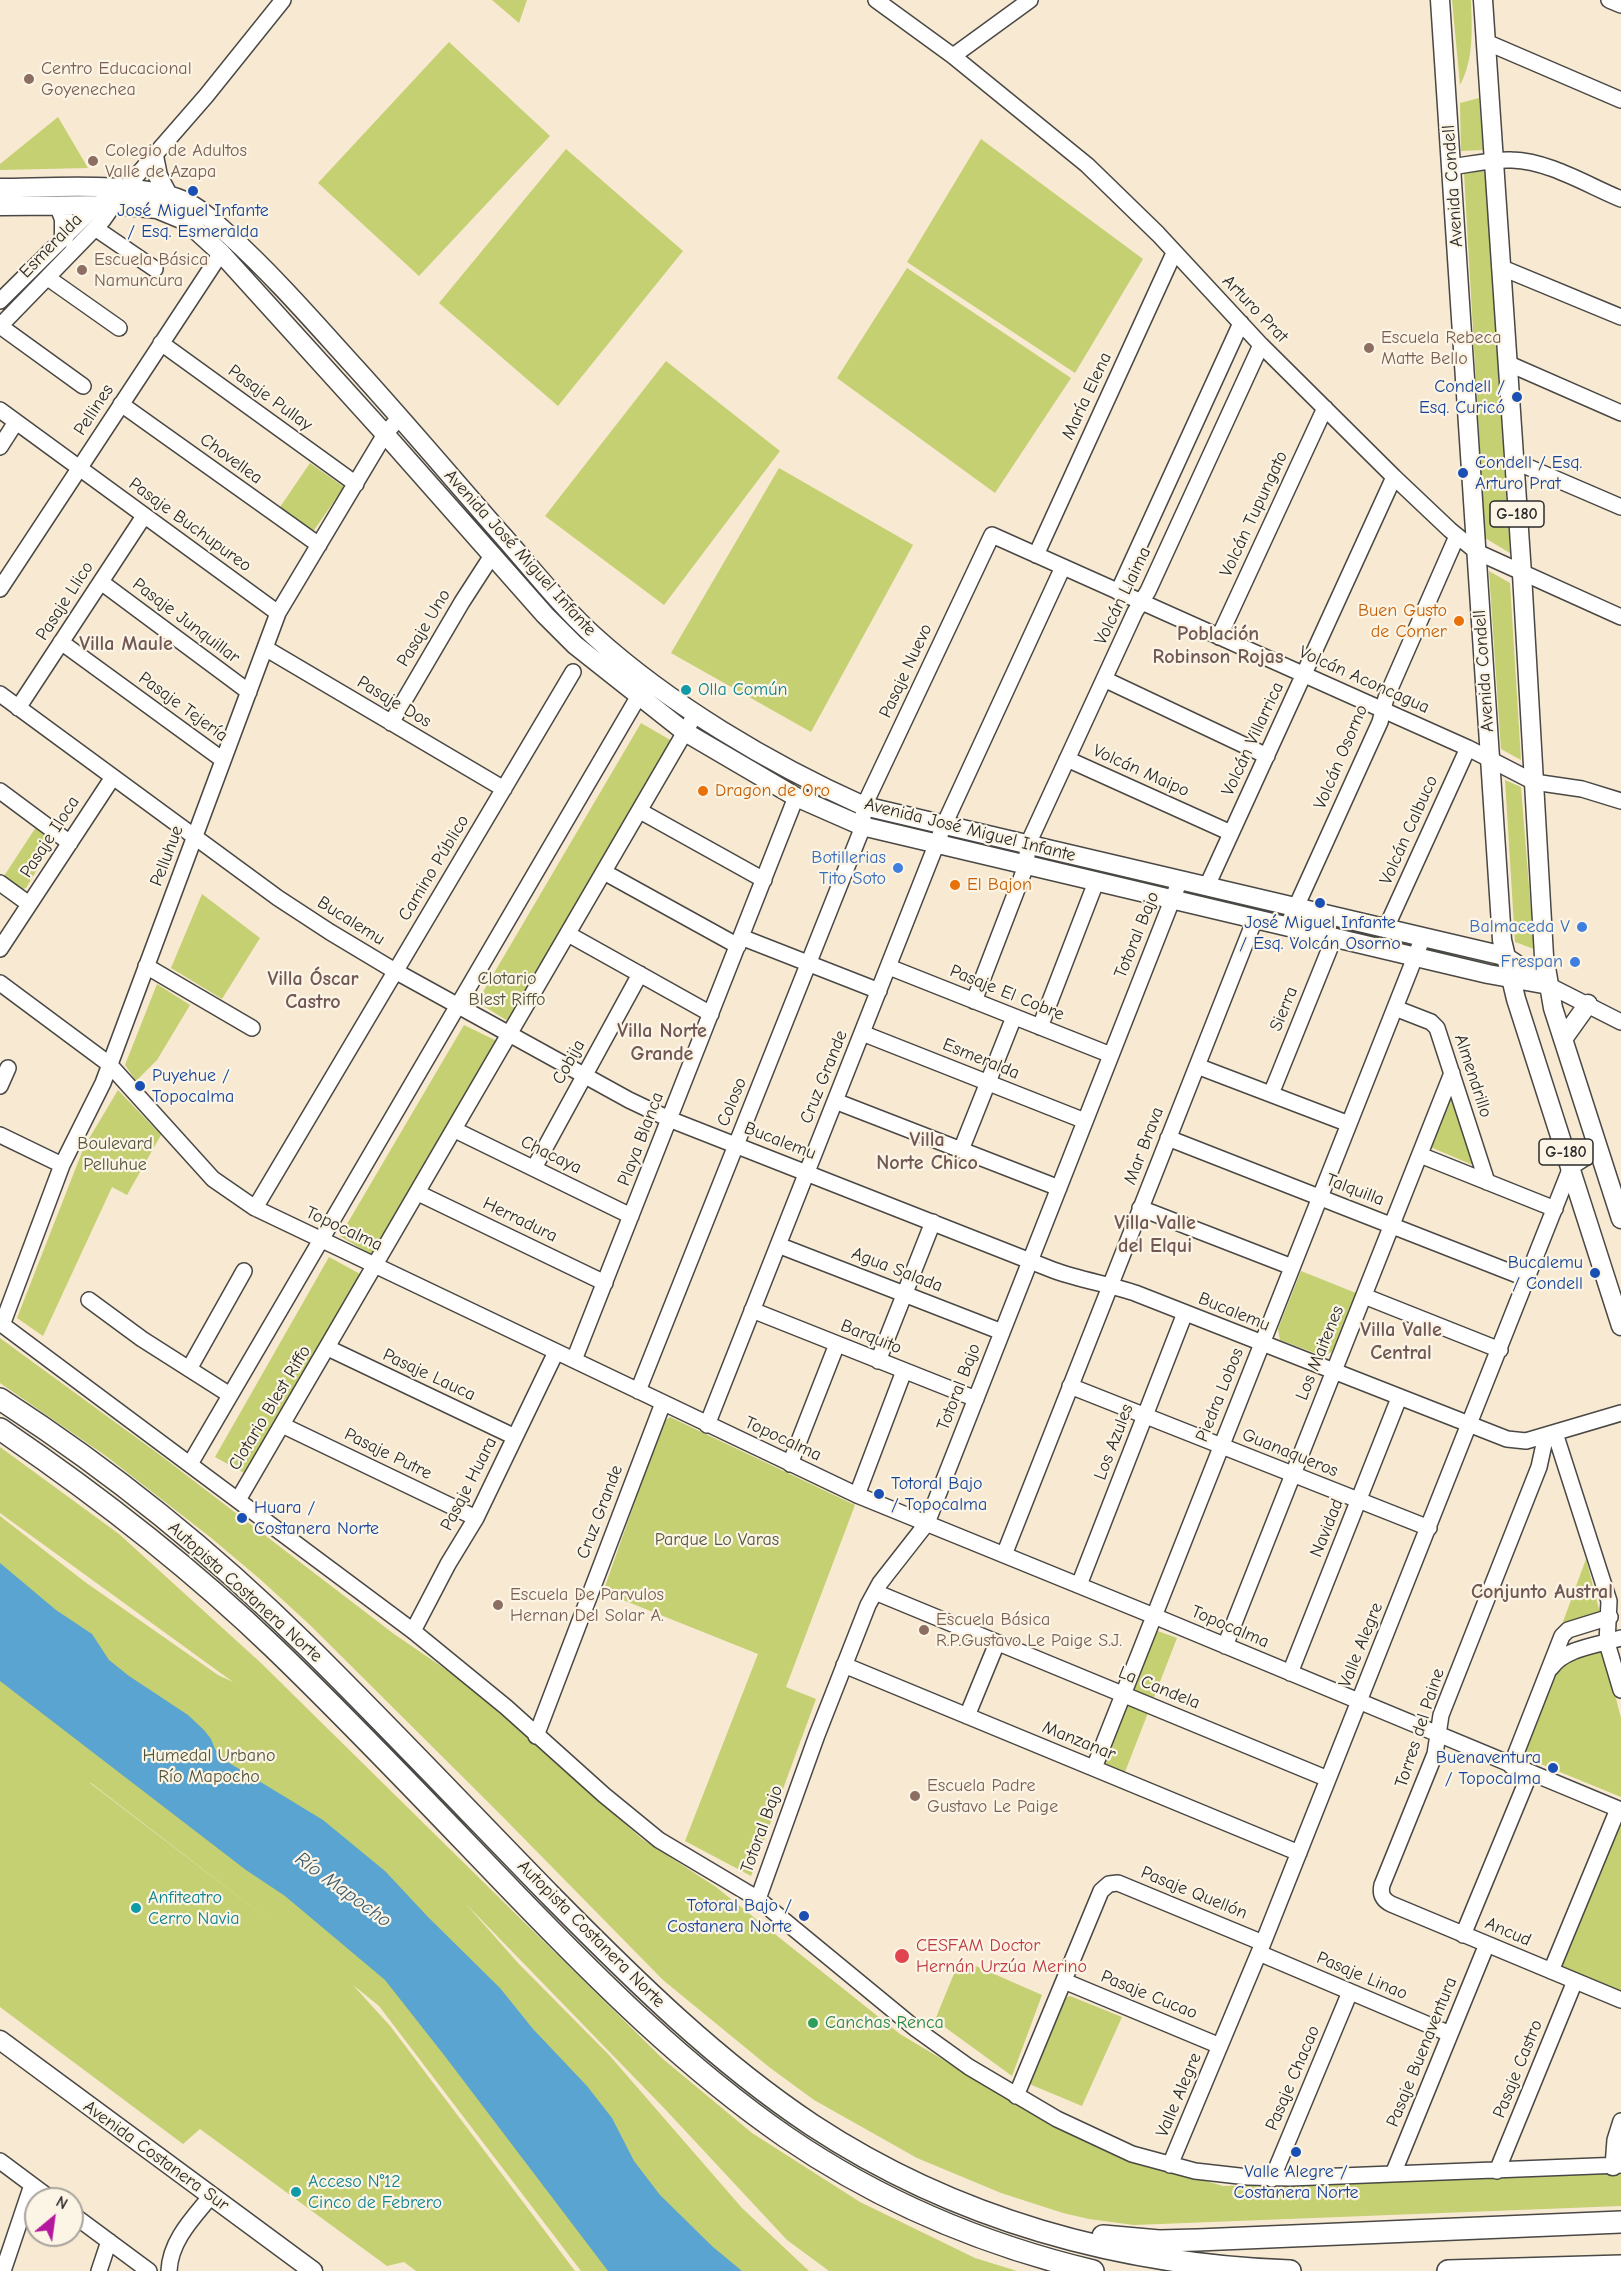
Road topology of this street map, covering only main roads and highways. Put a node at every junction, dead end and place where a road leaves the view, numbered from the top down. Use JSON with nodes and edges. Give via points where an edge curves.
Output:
{"nodes":[{"id":1,"x":1440,"y":0,"type":"edge"},
{"id":2,"x":1483,"y":0,"type":"edge"},
{"id":3,"x":154,"y":156,"type":"road end"},
{"id":4,"x":0,"y":188,"type":"edge"},
{"id":5,"x":168,"y":195,"type":"junction"},
{"id":6,"x":120,"y":197,"type":"junction"},
{"id":7,"x":0,"y":206,"type":"edge"},
{"id":8,"x":59,"y":206,"type":"junction"},
{"id":9,"x":64,"y":238,"type":"road end"},
{"id":10,"x":1504,"y":956,"type":"junction"},
{"id":11,"x":1510,"y":979,"type":"junction"},
{"id":12,"x":1548,"y":985,"type":"junction"},
{"id":13,"x":1587,"y":1005,"type":"road end"},
{"id":14,"x":1563,"y":1039,"type":"junction"},
{"id":15,"x":1621,"y":1219,"type":"edge"},
{"id":16,"x":1621,"y":1326,"type":"edge"},
{"id":17,"x":0,"y":1399,"type":"edge"},
{"id":18,"x":0,"y":1429,"type":"edge"},
{"id":19,"x":0,"y":2040,"type":"edge"},
{"id":20,"x":1621,"y":2223,"type":"edge"},
{"id":21,"x":1023,"y":2226,"type":"junction"},
{"id":22,"x":1621,"y":2266,"type":"edge"},
{"id":23,"x":313,"y":2271,"type":"edge"},
{"id":24,"x":1093,"y":2271,"type":"edge"},
{"id":25,"x":1290,"y":2271,"type":"edge"},
{"id":26,"x":1448,"y":2271,"type":"edge"}],
"edges":[{"from":1,"to":10,"type":"main road","name":"Avenida Condell","number":"G-180"},
{"from":2,"to":12,"type":"main road","number":"G-180"},
{"from":3,"to":5,"type":"main road"},
{"from":4,"to":6,"type":"main road","name":"Avenida José Miguel Infante"},
{"from":5,"to":6,"type":"main road","name":"Avenida José Miguel Infante"},
{"from":5,"to":10,"type":"main road","name":"Avenida José Miguel Infante","via":[[196,207],[247,251],[574,617],[648,679],[755,750],[864,806]]},
{"from":6,"to":8,"type":"main road","name":"Avenida José Miguel Infante","via":[[96,206]]},
{"from":6,"to":11,"type":"main road","name":"Avenida José Miguel Infante","via":[[178,216],[193,226],[560,630],[593,661],[686,732],[796,797],[862,826]]},
{"from":7,"to":8,"type":"main road","name":"Avenida José Miguel Infante"},
{"from":8,"to":9,"type":"main road"},
{"from":10,"to":11,"type":"main road","name":"Avenida Condell","number":"G-180"},
{"from":10,"to":12,"type":"main road","name":"Avenida José Miguel Infante"},
{"from":11,"to":12,"type":"main road","name":"Avenida José Miguel Infante"},
{"from":11,"to":16,"type":"main road","name":"Avenida Condell","number":"G-180"},
{"from":12,"to":14,"type":"main road","number":"G-180"},
{"from":13,"to":14,"type":"main road"},
{"from":14,"to":15,"type":"main road","number":"G-180"},
{"from":17,"to":21,"type":"highway","name":"Autopista Costanera Norte","via":[[143,1502],[269,1610],[615,1960],[715,2052],[781,2104],[862,2155],[936,2192]]},
{"from":18,"to":24,"type":"highway","name":"Autopista Costanera Norte","via":[[99,1499],[237,1613],[591,1972],[734,2099],[817,2157],[923,2213],[1012,2249]]},
{"from":19,"to":23,"type":"main road","name":"Avenida Costanera Sur"},
{"from":20,"to":21,"type":"highway","via":[[1174,2241]]},
{"from":21,"to":25,"type":"highway","name":"Autopista Costanera Norte","via":[[1141,2256]]},
{"from":22,"to":26,"type":"highway"}]}
